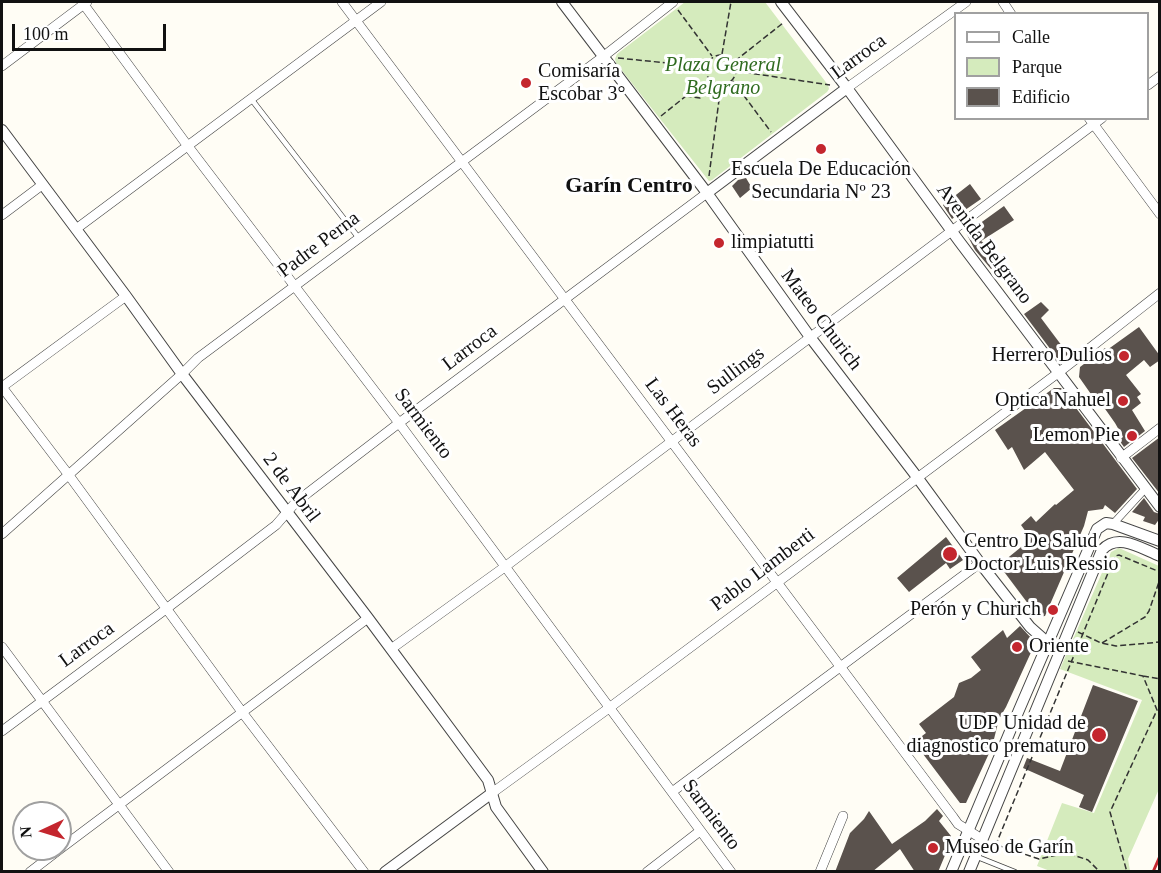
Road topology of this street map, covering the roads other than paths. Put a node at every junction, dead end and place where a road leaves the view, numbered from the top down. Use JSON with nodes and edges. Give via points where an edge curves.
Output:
{"nodes":[{"id":1,"x":84,"y":2,"type":"edge"},
{"id":2,"x":342,"y":2,"type":"edge"},
{"id":3,"x":381,"y":2,"type":"edge"},
{"id":4,"x":562,"y":2,"type":"edge"},
{"id":5,"x":673,"y":2,"type":"edge"},
{"id":6,"x":781,"y":2,"type":"edge"},
{"id":7,"x":966,"y":2,"type":"edge"},
{"id":8,"x":356,"y":20,"type":"junction"},
{"id":9,"x":604,"y":56,"type":"junction"},
{"id":10,"x":2,"y":66,"type":"edge"},
{"id":11,"x":847,"y":88,"type":"junction"},
{"id":12,"x":250,"y":98,"type":"junction"},
{"id":13,"x":1091,"y":122,"type":"edge"},
{"id":14,"x":2,"y":130,"type":"edge"},
{"id":15,"x":187,"y":145,"type":"junction"},
{"id":16,"x":463,"y":161,"type":"junction"},
{"id":17,"x":42,"y":185,"type":"junction"},
{"id":18,"x":707,"y":193,"type":"junction"},
{"id":19,"x":1160,"y":214,"type":"edge"},
{"id":20,"x":2,"y":215,"type":"edge"},
{"id":21,"x":76,"y":229,"type":"junction"},
{"id":22,"x":952,"y":232,"type":"junction"},
{"id":23,"x":358,"y":237,"type":"junction"},
{"id":24,"x":294,"y":286,"type":"junction"},
{"id":25,"x":1160,"y":293,"type":"edge"},
{"id":26,"x":126,"y":296,"type":"junction"},
{"id":27,"x":565,"y":299,"type":"junction"},
{"id":28,"x":810,"y":336,"type":"junction"},
{"id":29,"x":1058,"y":373,"type":"junction"},
{"id":30,"x":182,"y":374,"type":"junction"},
{"id":31,"x":2,"y":387,"type":"edge"},
{"id":32,"x":399,"y":423,"type":"junction"},
{"id":33,"x":1160,"y":428,"type":"edge"},
{"id":34,"x":672,"y":442,"type":"junction"},
{"id":35,"x":1121,"y":458,"type":"junction"},
{"id":36,"x":68,"y":474,"type":"junction"},
{"id":37,"x":917,"y":477,"type":"junction"},
{"id":38,"x":1145,"y":489,"type":"junction"},
{"id":39,"x":1160,"y":507,"type":"edge"},
{"id":40,"x":287,"y":513,"type":"junction"},
{"id":41,"x":1113,"y":524,"type":"junction"},
{"id":42,"x":2,"y":534,"type":"edge"},
{"id":43,"x":1160,"y":541,"type":"edge"},
{"id":44,"x":1160,"y":556,"type":"edge"},
{"id":45,"x":980,"y":563,"type":"junction"},
{"id":46,"x":506,"y":566,"type":"junction"},
{"id":47,"x":777,"y":582,"type":"junction"},
{"id":48,"x":166,"y":609,"type":"junction"},
{"id":49,"x":368,"y":618,"type":"junction"},
{"id":50,"x":1048,"y":644,"type":"junction"},
{"id":51,"x":2,"y":647,"type":"edge"},
{"id":52,"x":391,"y":649,"type":"junction"},
{"id":53,"x":1060,"y":654,"type":"junction"},
{"id":54,"x":840,"y":667,"type":"junction"},
{"id":55,"x":42,"y":701,"type":"junction"},
{"id":56,"x":609,"y":708,"type":"junction"},
{"id":57,"x":242,"y":712,"type":"junction"},
{"id":58,"x":2,"y":730,"type":"edge"},
{"id":59,"x":672,"y":792,"type":"junction"},
{"id":60,"x":492,"y":793,"type":"junction"},
{"id":61,"x":119,"y":804,"type":"junction"},
{"id":62,"x":843,"y":816,"type":"dead end"},
{"id":63,"x":700,"y":831,"type":"junction"},
{"id":64,"x":968,"y":831,"type":"junction"},
{"id":65,"x":982,"y":839,"type":"junction"},
{"id":66,"x":72,"y":840,"type":"edge"},
{"id":67,"x":975,"y":856,"type":"junction"},
{"id":68,"x":44,"y":861,"type":"edge"},
{"id":69,"x":30,"y":872,"type":"edge"},
{"id":70,"x":170,"y":872,"type":"edge"},
{"id":71,"x":364,"y":872,"type":"edge"},
{"id":72,"x":385,"y":872,"type":"edge"},
{"id":73,"x":543,"y":872,"type":"edge"},
{"id":74,"x":647,"y":872,"type":"edge"},
{"id":75,"x":731,"y":872,"type":"edge"},
{"id":76,"x":820,"y":872,"type":"edge"},
{"id":77,"x":951,"y":872,"type":"edge"},
{"id":78,"x":969,"y":872,"type":"edge"},
{"id":79,"x":1015,"y":872,"type":"edge"}],
"edges":[{"from":1,"to":10,"type":"street"},
{"from":1,"to":15,"type":"street","name":"Sarmiento"},
{"from":2,"to":8,"type":"street","name":"Las Heras"},
{"from":3,"to":8,"type":"street"},
{"from":4,"to":9,"type":"street","name":"Mateo Churich"},
{"from":5,"to":9,"type":"street","name":"Padre Perna"},
{"from":6,"to":11,"type":"street","name":"Avenida Belgrano"},
{"from":7,"to":11,"type":"street","name":"Larroca"},
{"from":8,"to":12,"type":"street"},
{"from":8,"to":16,"type":"street","name":"Las Heras"},
{"from":9,"to":16,"type":"street","name":"Padre Perna"},
{"from":9,"to":18,"type":"street","name":"Mateo Churich"},
{"from":11,"to":18,"type":"street","name":"Larroca"},
{"from":11,"to":22,"type":"street","name":"Avenida Belgrano"},
{"from":12,"to":15,"type":"street"},
{"from":12,"to":23,"type":"lane"},
{"from":13,"to":19,"type":"street"},
{"from":13,"to":22,"type":"street","name":"Sullings"},
{"from":14,"to":17,"type":"street","name":"2 de Abril"},
{"from":15,"to":21,"type":"street"},
{"from":15,"to":24,"type":"street","name":"Sarmiento"},
{"from":16,"to":23,"type":"street","name":"Padre Perna"},
{"from":16,"to":27,"type":"street","name":"Las Heras"},
{"from":17,"to":20,"type":"street"},
{"from":17,"to":21,"type":"street","name":"2 de Abril"},
{"from":18,"to":27,"type":"street","name":"Larroca"},
{"from":18,"to":28,"type":"street","name":"Mateo Churich"},
{"from":21,"to":26,"type":"street","name":"2 de Abril"},
{"from":22,"to":28,"type":"street","name":"Sullings"},
{"from":22,"to":29,"type":"street","name":"Avenida Belgrano"},
{"from":23,"to":24,"type":"street","name":"Padre Perna"},
{"from":24,"to":30,"type":"street","name":"Padre Perna"},
{"from":24,"to":32,"type":"street","name":"Sarmiento"},
{"from":25,"to":29,"type":"street","name":"Pablo Lamberti"},
{"from":26,"to":30,"type":"street","name":"2 de Abril"},
{"from":26,"to":31,"type":"street"},
{"from":27,"to":32,"type":"street","name":"Larroca"},
{"from":27,"to":34,"type":"street","name":"Las Heras"},
{"from":28,"to":34,"type":"street","name":"Sullings"},
{"from":28,"to":37,"type":"street","name":"Mateo Churich"},
{"from":29,"to":35,"type":"street","name":"Avenida Belgrano"},
{"from":29,"to":37,"type":"street","name":"Pablo Lamberti"},
{"from":30,"to":36,"type":"street","name":"Padre Perna"},
{"from":30,"to":40,"type":"street","name":"2 de Abril"},
{"from":31,"to":36,"type":"street"},
{"from":32,"to":40,"type":"street","name":"Larroca"},
{"from":32,"to":46,"type":"street","name":"Sarmiento"},
{"from":33,"to":35,"type":"street"},
{"from":34,"to":46,"type":"street","name":"Sullings"},
{"from":34,"to":47,"type":"street","name":"Las Heras"},
{"from":35,"to":38,"type":"street","name":"Avenida Belgrano"},
{"from":36,"to":42,"type":"street","name":"Padre Perna"},
{"from":36,"to":48,"type":"street"},
{"from":37,"to":45,"type":"street","name":"Mateo Churich"},
{"from":37,"to":47,"type":"street","name":"Pablo Lamberti"},
{"from":38,"to":39,"type":"street","name":"Avenida Belgrano"},
{"from":38,"to":41,"type":"street"},
{"from":40,"to":48,"type":"street","name":"Larroca"},
{"from":40,"to":49,"type":"street","name":"2 de Abril"},
{"from":41,"to":43,"type":"street"},
{"from":41,"to":50,"type":"street","via":[[1106,523],[1097,529]]},
{"from":44,"to":53,"type":"street","via":[[1127,542],[1107,544]]},
{"from":45,"to":50,"type":"street","name":"Mateo Churich"},
{"from":45,"to":54,"type":"street"},
{"from":46,"to":52,"type":"street","name":"Sullings"},
{"from":46,"to":56,"type":"street","name":"Sarmiento"},
{"from":47,"to":54,"type":"street","name":"Las Heras"},
{"from":47,"to":56,"type":"street","name":"Pablo Lamberti"},
{"from":48,"to":55,"type":"street","name":"Larroca"},
{"from":48,"to":57,"type":"street"},
{"from":49,"to":52,"type":"street","name":"2 de Abril"},
{"from":49,"to":57,"type":"street"},
{"from":50,"to":53,"type":"street","name":"Mateo Churich"},
{"from":50,"to":64,"type":"street"},
{"from":51,"to":55,"type":"street"},
{"from":52,"to":60,"type":"street","name":"2 de Abril","via":[[488,780]]},
{"from":53,"to":65,"type":"street"},
{"from":54,"to":59,"type":"street"},
{"from":54,"to":64,"type":"street","name":"Las Heras","via":[[958,824]]},
{"from":55,"to":58,"type":"street","name":"Larroca"},
{"from":55,"to":61,"type":"street"},
{"from":56,"to":59,"type":"street","name":"Sarmiento"},
{"from":56,"to":60,"type":"street","name":"Pablo Lamberti"},
{"from":57,"to":61,"type":"street"},
{"from":57,"to":71,"type":"street"},
{"from":59,"to":63,"type":"street","name":"Sarmiento"},
{"from":60,"to":72,"type":"street","name":"Pablo Lamberti"},
{"from":60,"to":73,"type":"street","name":"2 de Abril","via":[[496,807]]},
{"from":61,"to":66,"type":"street"},
{"from":61,"to":70,"type":"street"},
{"from":62,"to":76,"type":"street"},
{"from":63,"to":74,"type":"street"},
{"from":63,"to":75,"type":"street","name":"Sarmiento"},
{"from":64,"to":65,"type":"street","name":"Las Heras"},
{"from":64,"to":77,"type":"street"},
{"from":65,"to":67,"type":"street"},
{"from":67,"to":78,"type":"street"},
{"from":67,"to":79,"type":"lane"},
{"from":68,"to":69,"type":"street"}]}
